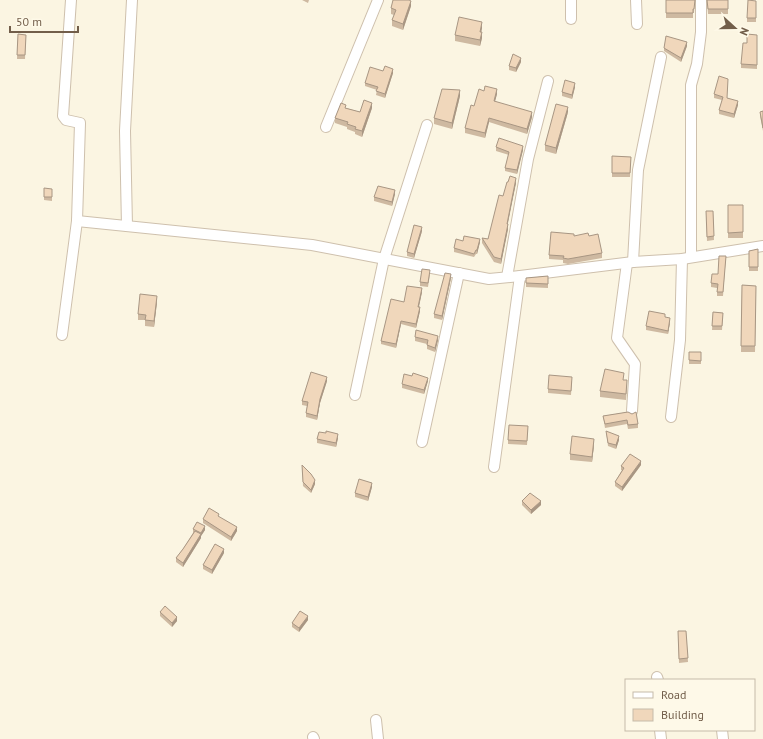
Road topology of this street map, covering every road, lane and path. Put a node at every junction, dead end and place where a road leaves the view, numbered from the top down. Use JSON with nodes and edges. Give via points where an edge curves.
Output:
{"nodes":[{"id":1,"x":71,"y":0,"type":"edge"},
{"id":2,"x":132,"y":0,"type":"edge"},
{"id":3,"x":378,"y":0,"type":"edge"},
{"id":4,"x":571,"y":0,"type":"edge"},
{"id":5,"x":636,"y":0,"type":"edge"},
{"id":6,"x":701,"y":0,"type":"edge"},
{"id":7,"x":571,"y":19,"type":"dead end"},
{"id":8,"x":636,"y":24,"type":"dead end"},
{"id":9,"x":661,"y":57,"type":"dead end"},
{"id":10,"x":548,"y":81,"type":"dead end"},
{"id":11,"x":427,"y":125,"type":"dead end"},
{"id":12,"x":326,"y":127,"type":"dead end"},
{"id":13,"x":77,"y":221,"type":"junction"},
{"id":14,"x":127,"y":226,"type":"junction"},
{"id":15,"x":763,"y":246,"type":"edge"},
{"id":16,"x":687,"y":258,"type":"junction"},
{"id":17,"x":384,"y":259,"type":"junction"},
{"id":18,"x":630,"y":262,"type":"junction"},
{"id":19,"x":459,"y":273,"type":"junction"},
{"id":20,"x":520,"y":276,"type":"junction"},
{"id":21,"x":507,"y":277,"type":"junction"},
{"id":22,"x":62,"y":335,"type":"dead end"},
{"id":23,"x":355,"y":395,"type":"dead end"},
{"id":24,"x":632,"y":411,"type":"dead end"},
{"id":25,"x":671,"y":417,"type":"dead end"},
{"id":26,"x":422,"y":442,"type":"dead end"},
{"id":27,"x":494,"y":467,"type":"dead end"},
{"id":28,"x":376,"y":720,"type":"dead end"},
{"id":29,"x":378,"y":739,"type":"edge"}],
"edges":[{"from":1,"to":13,"type":"street","via":[[63,116],[66,120],[80,123]]},
{"from":2,"to":14,"type":"street","via":[[125,131]]},
{"from":3,"to":12,"type":"street"},
{"from":4,"to":7,"type":"street"},
{"from":5,"to":8,"type":"street"},
{"from":6,"to":16,"type":"street","via":[[701,32],[697,64],[691,85]]},
{"from":9,"to":18,"type":"street","via":[[638,170]]},
{"from":10,"to":21,"type":"street","via":[[528,160]]},
{"from":11,"to":17,"type":"street"},
{"from":13,"to":14,"type":"street"},
{"from":13,"to":22,"type":"street"},
{"from":14,"to":17,"type":"street","via":[[312,245]]},
{"from":15,"to":16,"type":"street"},
{"from":16,"to":18,"type":"street"},
{"from":16,"to":25,"type":"street"},
{"from":17,"to":19,"type":"street"},
{"from":17,"to":23,"type":"street"},
{"from":18,"to":20,"type":"street"},
{"from":18,"to":24,"type":"street","via":[[617,338],[636,364]]},
{"from":19,"to":21,"type":"street","via":[[489,279]]},
{"from":19,"to":26,"type":"street"},
{"from":20,"to":21,"type":"street"},
{"from":20,"to":27,"type":"street"},
{"from":28,"to":29,"type":"street"}]}
